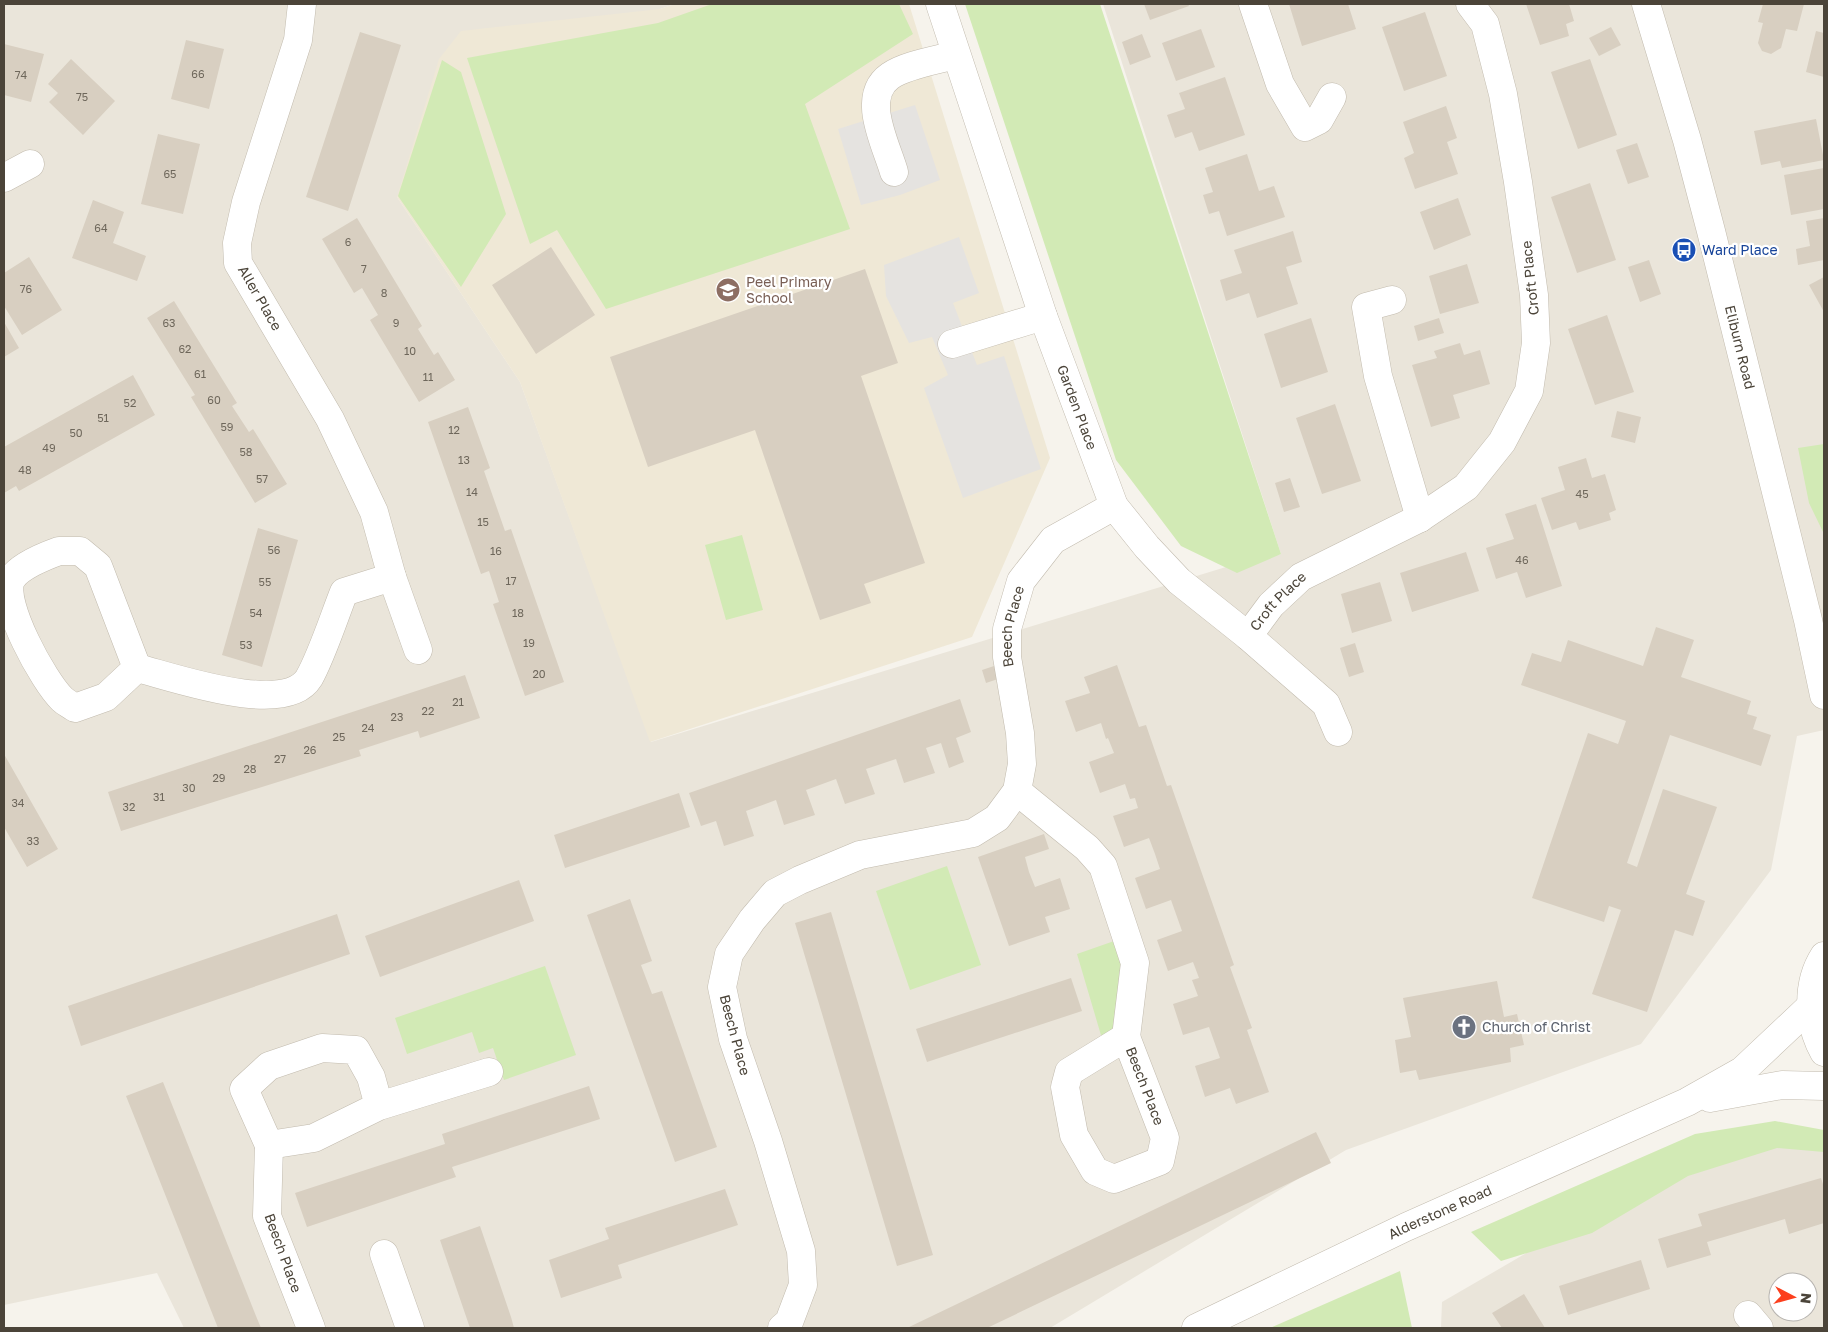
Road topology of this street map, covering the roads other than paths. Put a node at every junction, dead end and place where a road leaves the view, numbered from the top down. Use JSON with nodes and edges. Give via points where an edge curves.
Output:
{"nodes":[{"id":1,"x":302,"y":4,"type":"edge"},
{"id":2,"x":940,"y":4,"type":"edge"},
{"id":3,"x":1253,"y":4,"type":"edge"},
{"id":4,"x":1470,"y":4,"type":"edge"},
{"id":5,"x":1646,"y":4,"type":"edge"},
{"id":6,"x":956,"y":55,"type":"junction"},
{"id":7,"x":1332,"y":97,"type":"dead end"},
{"id":8,"x":30,"y":164,"type":"dead end"},
{"id":9,"x":894,"y":172,"type":"dead end"},
{"id":10,"x":4,"y":178,"type":"edge"},
{"id":11,"x":1392,"y":300,"type":"dead end"},
{"id":12,"x":1044,"y":316,"type":"junction"},
{"id":13,"x":952,"y":344,"type":"dead end"},
{"id":14,"x":1114,"y":506,"type":"junction"},
{"id":15,"x":1420,"y":518,"type":"junction"},
{"id":16,"x":392,"y":577,"type":"junction"},
{"id":17,"x":1248,"y":636,"type":"junction"},
{"id":18,"x":418,"y":650,"type":"dead end"},
{"id":19,"x":137,"y":668,"type":"junction"},
{"id":20,"x":1824,"y":695,"type":"edge"},
{"id":21,"x":1338,"y":732,"type":"dead end"},
{"id":22,"x":1016,"y":792,"type":"junction"},
{"id":23,"x":1824,"y":956,"type":"edge"},
{"id":24,"x":1810,"y":1007,"type":"junction"},
{"id":25,"x":1126,"y":1037,"type":"junction"},
{"id":26,"x":1824,"y":1052,"type":"edge"},
{"id":27,"x":489,"y":1072,"type":"dead end"},
{"id":28,"x":1824,"y":1086,"type":"edge"},
{"id":29,"x":1687,"y":1102,"type":"junction"},
{"id":30,"x":379,"y":1106,"type":"junction"},
{"id":31,"x":269,"y":1145,"type":"junction"},
{"id":32,"x":384,"y":1254,"type":"dead end"},
{"id":33,"x":311,"y":1328,"type":"edge"},
{"id":34,"x":410,"y":1328,"type":"edge"},
{"id":35,"x":782,"y":1328,"type":"edge"},
{"id":36,"x":1196,"y":1328,"type":"edge"}],
"edges":[{"from":1,"to":16,"type":"street","name":"Aller Place","via":[[298,40],[246,202],[237,244],[238,263],[330,419],[374,512]]},
{"from":2,"to":6,"type":"street","name":"Garden Place"},
{"from":3,"to":7,"type":"street","via":[[1280,84],[1305,127],[1319,120]]},
{"from":4,"to":15,"type":"street","name":"Croft Place","via":[[1485,24],[1503,94],[1534,295],[1536,343],[1529,391],[1502,442],[1466,487]]},
{"from":5,"to":20,"type":"street","name":"Eliburn Road","via":[[1711,231]]},
{"from":6,"to":9,"type":"street","via":[[890,76],[877,89],[875,107]]},
{"from":6,"to":12,"type":"street","name":"Garden Place"},
{"from":8,"to":10,"type":"street"},
{"from":11,"to":15,"type":"street","via":[[1366,307],[1378,376]]},
{"from":12,"to":13,"type":"street"},
{"from":12,"to":14,"type":"street","name":"Garden Place"},
{"from":14,"to":17,"type":"street","name":"Garden Place","via":[[1179,581]]},
{"from":14,"to":22,"type":"street","name":"Beech Place","via":[[1053,540],[1021,581],[1007,629],[1006,657],[1020,733],[1022,764]]},
{"from":15,"to":17,"type":"street","name":"Croft Place","via":[[1301,578],[1271,605]]},
{"from":16,"to":18,"type":"street","name":"Aller Place"},
{"from":16,"to":19,"type":"street","via":[[344,592],[308,679],[285,694],[248,695]]},
{"from":17,"to":21,"type":"street","name":"Garden Place","via":[[1326,704]]},
{"from":19,"to":19,"type":"street","via":[[98,566],[80,551],[60,551],[38,558],[11,578],[6,591],[13,619],[47,680],[62,699],[75,708],[106,697]]},
{"from":22,"to":25,"type":"street","name":"Beech Place","via":[[1087,848],[1103,866],[1135,963]]},
{"from":22,"to":35,"type":"street","name":"Beech Place","via":[[996,818],[973,833],[860,855],[775,893],[729,954],[722,987],[733,1039],[801,1252],[803,1285],[789,1322]]},
{"from":23,"to":24,"type":"street","via":[[1817,968]]},
{"from":24,"to":26,"type":"street","via":[[1816,1038]]},
{"from":24,"to":29,"type":"street","name":"Alderstone Road","via":[[1742,1072]]},
{"from":25,"to":25,"type":"street","name":"Beech Place","via":[[1069,1072],[1065,1086],[1074,1136],[1095,1171],[1114,1180],[1160,1161],[1165,1138]]},
{"from":27,"to":30,"type":"street"},
{"from":28,"to":29,"type":"street","name":"Alderstone Road","via":[[1782,1085]]},
{"from":29,"to":36,"type":"street","name":"Alderstone Road","via":[[1406,1227]]},
{"from":30,"to":31,"type":"street","via":[[314,1138]]},
{"from":30,"to":31,"type":"street","name":"Beech Place","via":[[371,1077],[356,1050],[322,1048],[269,1066],[244,1090]]},
{"from":31,"to":33,"type":"street","name":"Beech Place","via":[[268,1216]]},
{"from":32,"to":34,"type":"street"}]}
